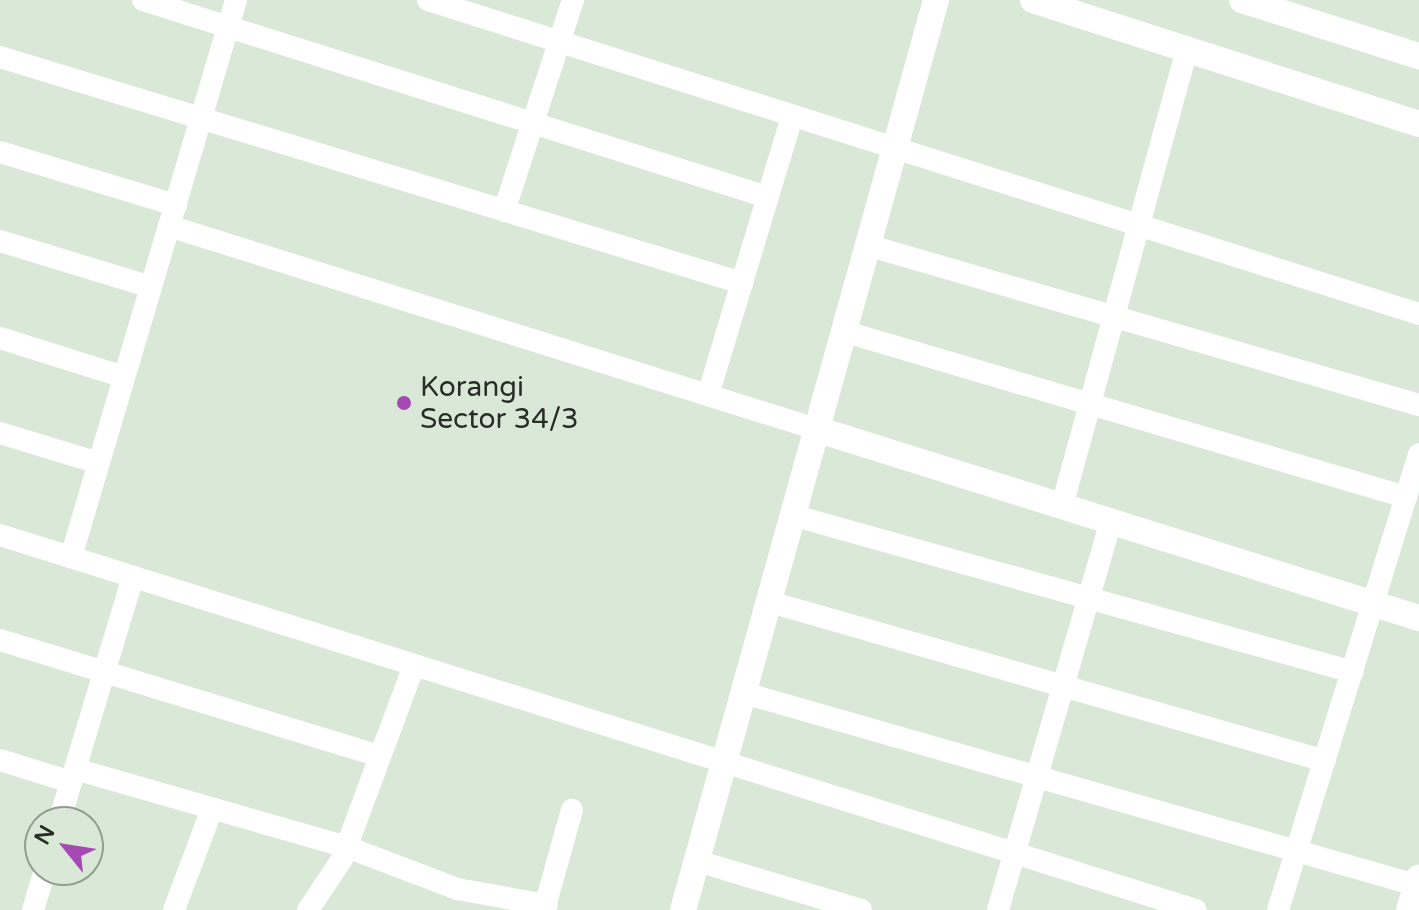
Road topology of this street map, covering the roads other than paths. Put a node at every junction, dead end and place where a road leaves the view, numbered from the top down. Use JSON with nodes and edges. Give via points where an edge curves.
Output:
{"nodes":[{"id":1,"x":143,"y":0,"type":"edge"},
{"id":2,"x":236,"y":0,"type":"edge"},
{"id":3,"x":428,"y":0,"type":"edge"},
{"id":4,"x":573,"y":0,"type":"edge"},
{"id":5,"x":936,"y":0,"type":"edge"},
{"id":6,"x":1033,"y":0,"type":"edge"},
{"id":7,"x":1242,"y":0,"type":"edge"},
{"id":8,"x":229,"y":26,"type":"junction"},
{"id":9,"x":560,"y":42,"type":"junction"},
{"id":10,"x":1187,"y":49,"type":"junction"},
{"id":11,"x":1419,"y":56,"type":"edge"},
{"id":12,"x":0,"y":57,"type":"edge"},
{"id":13,"x":792,"y":116,"type":"junction"},
{"id":14,"x":201,"y":118,"type":"junction"},
{"id":15,"x":533,"y":123,"type":"junction"},
{"id":16,"x":1419,"y":124,"type":"edge"},
{"id":17,"x":898,"y":150,"type":"junction"},
{"id":18,"x":0,"y":152,"type":"edge"},
{"id":19,"x":767,"y":197,"type":"junction"},
{"id":20,"x":504,"y":211,"type":"junction"},
{"id":21,"x":172,"y":215,"type":"junction"},
{"id":22,"x":1138,"y":225,"type":"junction"},
{"id":23,"x":0,"y":241,"type":"edge"},
{"id":24,"x":870,"y":246,"type":"junction"},
{"id":25,"x":742,"y":283,"type":"junction"},
{"id":26,"x":151,"y":287,"type":"junction"},
{"id":27,"x":1419,"y":314,"type":"edge"},
{"id":28,"x":1113,"y":317,"type":"junction"},
{"id":29,"x":846,"y":332,"type":"junction"},
{"id":30,"x":0,"y":338,"type":"edge"},
{"id":31,"x":124,"y":377,"type":"junction"},
{"id":32,"x":708,"y":395,"type":"junction"},
{"id":33,"x":1089,"y":404,"type":"junction"},
{"id":34,"x":1419,"y":405,"type":"edge"},
{"id":35,"x":819,"y":430,"type":"junction"},
{"id":36,"x":0,"y":433,"type":"edge"},
{"id":37,"x":1419,"y":454,"type":"edge"},
{"id":38,"x":99,"y":463,"type":"junction"},
{"id":39,"x":1406,"y":497,"type":"junction"},
{"id":40,"x":1062,"y":506,"type":"junction"},
{"id":41,"x":795,"y":516,"type":"junction"},
{"id":42,"x":1111,"y":521,"type":"junction"},
{"id":43,"x":0,"y":535,"type":"edge"},
{"id":44,"x":71,"y":557,"type":"junction"},
{"id":45,"x":133,"y":577,"type":"junction"},
{"id":46,"x":1089,"y":598,"type":"junction"},
{"id":47,"x":770,"y":602,"type":"junction"},
{"id":48,"x":1374,"y":604,"type":"junction"},
{"id":49,"x":1419,"y":618,"type":"edge"},
{"id":50,"x":0,"y":640,"type":"edge"},
{"id":51,"x":414,"y":665,"type":"junction"},
{"id":52,"x":1353,"y":672,"type":"junction"},
{"id":53,"x":104,"y":673,"type":"junction"},
{"id":54,"x":1064,"y":686,"type":"junction"},
{"id":55,"x":744,"y":693,"type":"junction"},
{"id":56,"x":379,"y":756,"type":"junction"},
{"id":57,"x":0,"y":760,"type":"edge"},
{"id":58,"x":1325,"y":761,"type":"junction"},
{"id":59,"x":727,"y":763,"type":"junction"},
{"id":60,"x":1038,"y":775,"type":"junction"},
{"id":61,"x":73,"y":776,"type":"junction"},
{"id":62,"x":64,"y":806,"type":"edge"},
{"id":63,"x":212,"y":809,"type":"junction"},
{"id":64,"x":572,"y":810,"type":"dead end"},
{"id":65,"x":347,"y":847,"type":"junction"},
{"id":66,"x":1298,"y":848,"type":"junction"},
{"id":67,"x":1015,"y":853,"type":"junction"},
{"id":68,"x":697,"y":861,"type":"junction"},
{"id":69,"x":40,"y":886,"type":"edge"},
{"id":70,"x":1416,"y":890,"type":"edge"},
{"id":71,"x":546,"y":907,"type":"edge"},
{"id":72,"x":33,"y":910,"type":"edge"},
{"id":73,"x":174,"y":910,"type":"edge"},
{"id":74,"x":308,"y":910,"type":"edge"},
{"id":75,"x":683,"y":910,"type":"edge"},
{"id":76,"x":861,"y":910,"type":"edge"},
{"id":77,"x":998,"y":910,"type":"edge"},
{"id":78,"x":1196,"y":910,"type":"edge"},
{"id":79,"x":1278,"y":910,"type":"edge"}],
"edges":[{"from":1,"to":8,"type":"street"},
{"from":2,"to":8,"type":"street"},
{"from":3,"to":9,"type":"street"},
{"from":4,"to":9,"type":"street"},
{"from":5,"to":17,"type":"street"},
{"from":6,"to":10,"type":"street"},
{"from":7,"to":11,"type":"street"},
{"from":8,"to":14,"type":"street"},
{"from":8,"to":15,"type":"street"},
{"from":9,"to":13,"type":"street"},
{"from":9,"to":15,"type":"street"},
{"from":10,"to":16,"type":"street"},
{"from":10,"to":22,"type":"street"},
{"from":12,"to":14,"type":"street"},
{"from":13,"to":17,"type":"street"},
{"from":13,"to":19,"type":"street"},
{"from":14,"to":20,"type":"street"},
{"from":14,"to":21,"type":"street"},
{"from":15,"to":19,"type":"street"},
{"from":15,"to":20,"type":"street"},
{"from":17,"to":22,"type":"street"},
{"from":17,"to":24,"type":"street"},
{"from":18,"to":21,"type":"street"},
{"from":19,"to":25,"type":"street"},
{"from":20,"to":25,"type":"street"},
{"from":21,"to":26,"type":"street"},
{"from":21,"to":32,"type":"street"},
{"from":22,"to":27,"type":"street"},
{"from":22,"to":28,"type":"street"},
{"from":23,"to":26,"type":"street"},
{"from":24,"to":28,"type":"street"},
{"from":24,"to":29,"type":"street"},
{"from":25,"to":32,"type":"street"},
{"from":26,"to":31,"type":"street"},
{"from":28,"to":33,"type":"street"},
{"from":28,"to":34,"type":"street"},
{"from":29,"to":33,"type":"street"},
{"from":29,"to":35,"type":"street"},
{"from":30,"to":31,"type":"street"},
{"from":31,"to":38,"type":"street"},
{"from":32,"to":35,"type":"street"},
{"from":33,"to":39,"type":"street"},
{"from":33,"to":40,"type":"street"},
{"from":35,"to":40,"type":"street"},
{"from":35,"to":41,"type":"street"},
{"from":36,"to":38,"type":"street"},
{"from":37,"to":39,"type":"street"},
{"from":38,"to":44,"type":"street"},
{"from":39,"to":48,"type":"street"},
{"from":40,"to":42,"type":"street"},
{"from":41,"to":46,"type":"street"},
{"from":41,"to":47,"type":"street"},
{"from":42,"to":46,"type":"street"},
{"from":42,"to":48,"type":"street"},
{"from":43,"to":44,"type":"street"},
{"from":44,"to":45,"type":"street"},
{"from":45,"to":51,"type":"street"},
{"from":45,"to":53,"type":"street"},
{"from":46,"to":52,"type":"street"},
{"from":46,"to":54,"type":"street"},
{"from":47,"to":54,"type":"street"},
{"from":47,"to":55,"type":"street"},
{"from":48,"to":49,"type":"street"},
{"from":48,"to":52,"type":"street"},
{"from":50,"to":53,"type":"street"},
{"from":51,"to":56,"type":"street"},
{"from":51,"to":59,"type":"street"},
{"from":52,"to":58,"type":"street"},
{"from":53,"to":56,"type":"street"},
{"from":53,"to":61,"type":"street"},
{"from":54,"to":58,"type":"street"},
{"from":54,"to":60,"type":"street"},
{"from":55,"to":59,"type":"street"},
{"from":55,"to":60,"type":"street"},
{"from":56,"to":65,"type":"street"},
{"from":57,"to":61,"type":"street"},
{"from":58,"to":66,"type":"street"},
{"from":59,"to":67,"type":"street"},
{"from":59,"to":68,"type":"street"},
{"from":60,"to":66,"type":"street"},
{"from":60,"to":67,"type":"street"},
{"from":61,"to":62,"type":"street"},
{"from":61,"to":63,"type":"street"},
{"from":63,"to":65,"type":"street"},
{"from":63,"to":73,"type":"street"},
{"from":64,"to":71,"type":"street"},
{"from":65,"to":71,"type":"street","via":[[457,889]]},
{"from":65,"to":74,"type":"street"},
{"from":66,"to":70,"type":"street"},
{"from":66,"to":79,"type":"street"},
{"from":67,"to":77,"type":"street"},
{"from":67,"to":78,"type":"street"},
{"from":68,"to":75,"type":"street"},
{"from":68,"to":76,"type":"street"},
{"from":69,"to":72,"type":"street"}]}
